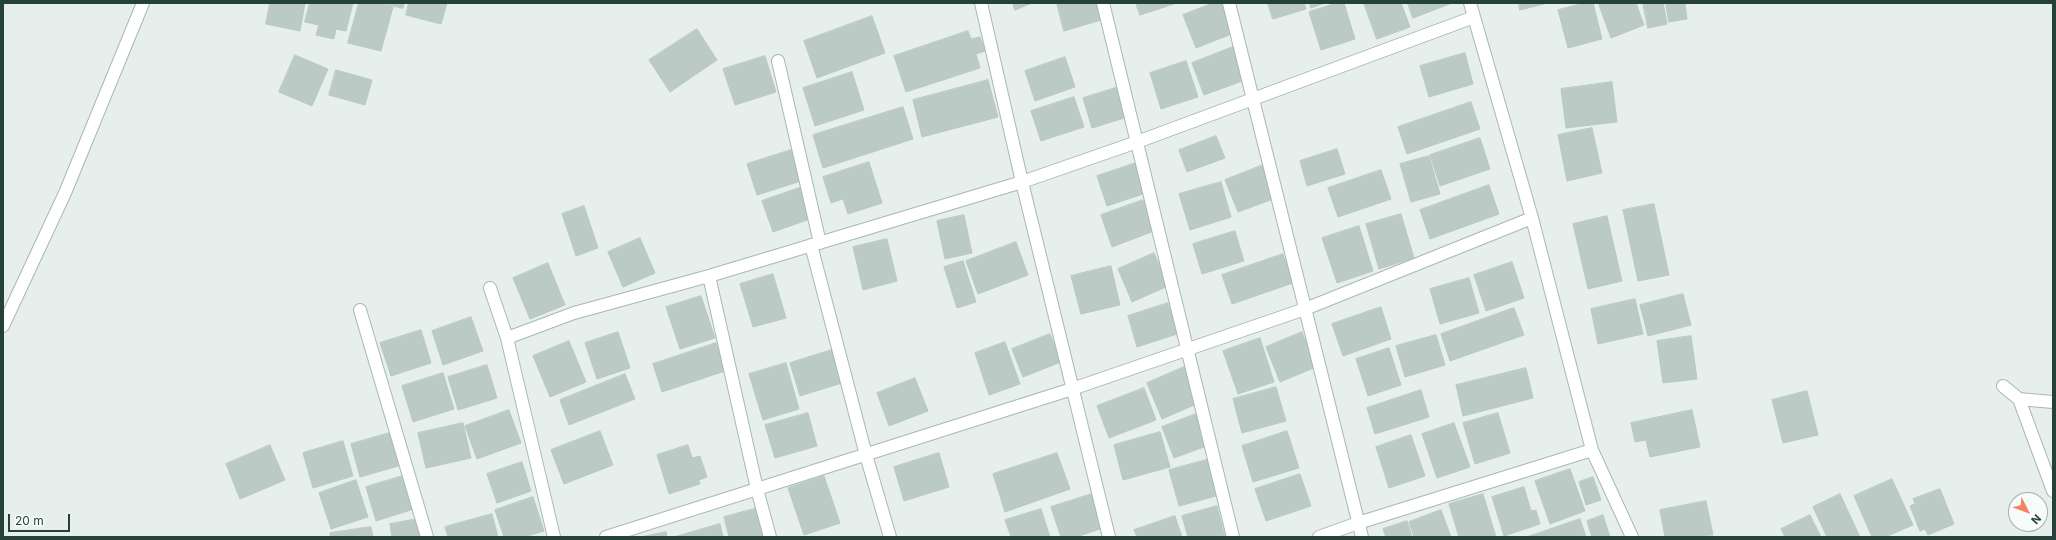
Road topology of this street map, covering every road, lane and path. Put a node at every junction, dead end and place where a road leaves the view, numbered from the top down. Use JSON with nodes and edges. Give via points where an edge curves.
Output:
{"nodes":[{"id":1,"x":143,"y":3,"type":"edge"},
{"id":2,"x":981,"y":3,"type":"edge"},
{"id":3,"x":1103,"y":3,"type":"edge"},
{"id":4,"x":1229,"y":3,"type":"edge"},
{"id":5,"x":1470,"y":3,"type":"edge"},
{"id":6,"x":1474,"y":17,"type":"junction"},
{"id":7,"x":778,"y":61,"type":"dead end"},
{"id":8,"x":1253,"y":99,"type":"junction"},
{"id":9,"x":1137,"y":142,"type":"junction"},
{"id":10,"x":1022,"y":182,"type":"junction"},
{"id":11,"x":1532,"y":218,"type":"junction"},
{"id":12,"x":816,"y":244,"type":"junction"},
{"id":13,"x":709,"y":276,"type":"junction"},
{"id":14,"x":490,"y":288,"type":"dead end"},
{"id":15,"x":1305,"y":309,"type":"junction"},
{"id":16,"x":360,"y":310,"type":"dead end"},
{"id":17,"x":3,"y":326,"type":"edge"},
{"id":18,"x":507,"y":338,"type":"junction"},
{"id":19,"x":1187,"y":349,"type":"junction"},
{"id":20,"x":2003,"y":386,"type":"dead end"},
{"id":21,"x":1072,"y":389,"type":"junction"},
{"id":22,"x":2019,"y":399,"type":"junction"},
{"id":23,"x":2053,"y":402,"type":"edge"},
{"id":24,"x":1592,"y":450,"type":"junction"},
{"id":25,"x":866,"y":454,"type":"junction"},
{"id":26,"x":757,"y":489,"type":"junction"},
{"id":27,"x":2053,"y":491,"type":"edge"},
{"id":28,"x":1358,"y":523,"type":"junction"},
{"id":29,"x":427,"y":537,"type":"edge"},
{"id":30,"x":554,"y":537,"type":"edge"},
{"id":31,"x":606,"y":537,"type":"edge"},
{"id":32,"x":770,"y":537,"type":"edge"},
{"id":33,"x":890,"y":537,"type":"edge"},
{"id":34,"x":1109,"y":537,"type":"edge"},
{"id":35,"x":1233,"y":537,"type":"edge"},
{"id":36,"x":1319,"y":537,"type":"edge"},
{"id":37,"x":1362,"y":537,"type":"edge"},
{"id":38,"x":1632,"y":537,"type":"edge"}],
"edges":[{"from":1,"to":17,"type":"street","via":[[65,193]]},
{"from":2,"to":10,"type":"street"},
{"from":3,"to":9,"type":"street"},
{"from":4,"to":8,"type":"street"},
{"from":5,"to":6,"type":"street"},
{"from":6,"to":8,"type":"street"},
{"from":6,"to":11,"type":"street"},
{"from":7,"to":12,"type":"street"},
{"from":8,"to":9,"type":"street"},
{"from":8,"to":15,"type":"street"},
{"from":9,"to":10,"type":"street"},
{"from":9,"to":19,"type":"street"},
{"from":10,"to":12,"type":"street"},
{"from":10,"to":21,"type":"street"},
{"from":11,"to":15,"type":"street"},
{"from":11,"to":24,"type":"street"},
{"from":12,"to":13,"type":"street"},
{"from":12,"to":25,"type":"street"},
{"from":13,"to":18,"type":"street","via":[[574,313]]},
{"from":13,"to":26,"type":"street"},
{"from":14,"to":18,"type":"street"},
{"from":15,"to":19,"type":"street"},
{"from":15,"to":28,"type":"street"},
{"from":16,"to":29,"type":"street"},
{"from":18,"to":30,"type":"street"},
{"from":19,"to":21,"type":"street"},
{"from":19,"to":35,"type":"street"},
{"from":20,"to":22,"type":"street"},
{"from":21,"to":25,"type":"street"},
{"from":21,"to":34,"type":"street"},
{"from":22,"to":23,"type":"street"},
{"from":22,"to":27,"type":"street"},
{"from":24,"to":28,"type":"street"},
{"from":24,"to":38,"type":"street"},
{"from":25,"to":26,"type":"street"},
{"from":25,"to":33,"type":"street"},
{"from":26,"to":31,"type":"street"},
{"from":26,"to":32,"type":"street"},
{"from":28,"to":36,"type":"street"},
{"from":28,"to":37,"type":"street"}]}
